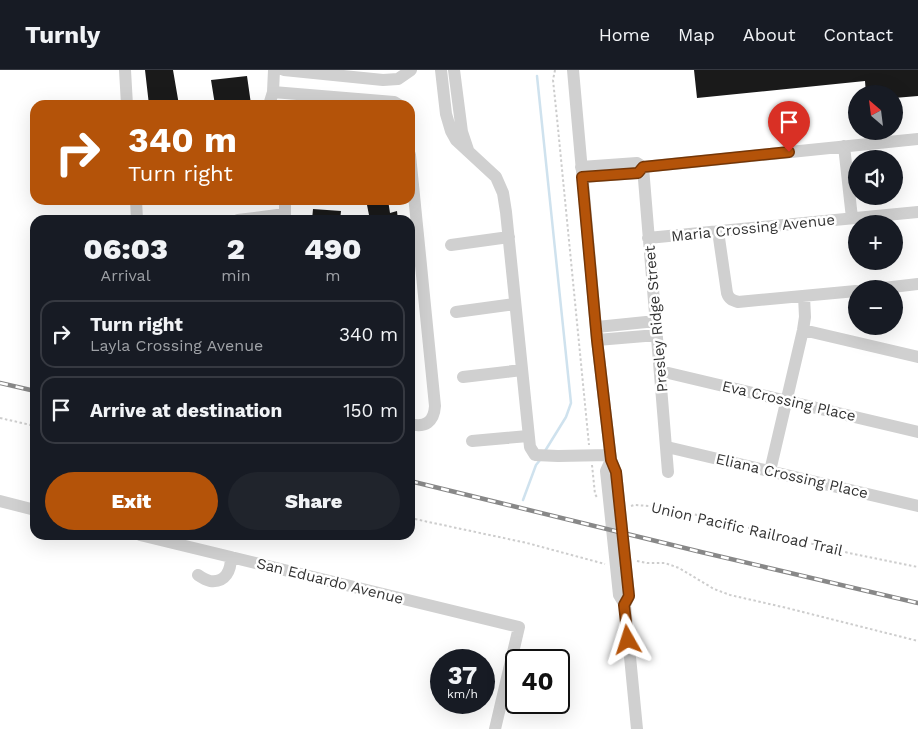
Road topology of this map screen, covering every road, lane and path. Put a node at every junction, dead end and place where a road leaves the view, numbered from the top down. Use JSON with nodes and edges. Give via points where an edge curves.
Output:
{"nodes":[{"id":1,"x":124,"y":70,"type":"edge"},
{"id":2,"x":274,"y":70,"type":"edge"},
{"id":3,"x":284,"y":70,"type":"edge"},
{"id":4,"x":411,"y":70,"type":"edge"},
{"id":5,"x":441,"y":70,"type":"edge"},
{"id":6,"x":454,"y":70,"type":"edge"},
{"id":7,"x":555,"y":70,"type":"edge"},
{"id":8,"x":573,"y":70,"type":"edge"},
{"id":9,"x":273,"y":92,"type":"junction"},
{"id":10,"x":127,"y":100,"type":"edge"},
{"id":11,"x":271,"y":100,"type":"edge"},
{"id":12,"x":370,"y":100,"type":"edge"},
{"id":13,"x":918,"y":139,"type":"edge"},
{"id":14,"x":844,"y":146,"type":"junction"},
{"id":15,"x":469,"y":152,"type":"junction"},
{"id":16,"x":643,"y":167,"type":"junction"},
{"id":17,"x":582,"y":172,"type":"junction"},
{"id":18,"x":918,"y":212,"type":"edge"},
{"id":19,"x":852,"y":215,"type":"edge"},
{"id":20,"x":885,"y":215,"type":"edge"},
{"id":21,"x":848,"y":218,"type":"edge"},
{"id":22,"x":718,"y":231,"type":"junction"},
{"id":23,"x":509,"y":237,"type":"junction"},
{"id":24,"x":648,"y":238,"type":"junction"},
{"id":25,"x":451,"y":245,"type":"dead end"},
{"id":26,"x":415,"y":251,"type":"edge"},
{"id":27,"x":416,"y":270,"type":"edge"},
{"id":28,"x":918,"y":284,"type":"edge"},
{"id":29,"x":903,"y":286,"type":"edge"},
{"id":30,"x":848,"y":292,"type":"edge"},
{"id":31,"x":804,"y":296,"type":"junction"},
{"id":32,"x":515,"y":304,"type":"junction"},
{"id":33,"x":456,"y":312,"type":"dead end"},
{"id":34,"x":656,"y":321,"type":"junction"},
{"id":35,"x":639,"y":322,"type":"junction"},
{"id":36,"x":803,"y":330,"type":"junction"},
{"id":37,"x":597,"y":333,"type":"junction"},
{"id":38,"x":657,"y":334,"type":"junction"},
{"id":39,"x":641,"y":336,"type":"junction"},
{"id":40,"x":918,"y":357,"type":"edge"},
{"id":41,"x":522,"y":370,"type":"junction"},
{"id":42,"x":660,"y":371,"type":"junction"},
{"id":43,"x":463,"y":377,"type":"dead end"},
{"id":44,"x":786,"y":400,"type":"junction"},
{"id":45,"x":0,"y":418,"type":"edge"},
{"id":46,"x":30,"y":425,"type":"edge"},
{"id":47,"x":415,"y":425,"type":"edge"},
{"id":48,"x":918,"y":432,"type":"edge"},
{"id":49,"x":528,"y":436,"type":"junction"},
{"id":50,"x":472,"y":441,"type":"dead end"},
{"id":51,"x":667,"y":447,"type":"junction"},
{"id":52,"x":590,"y":455,"type":"junction"},
{"id":53,"x":611,"y":457,"type":"junction"},
{"id":54,"x":770,"y":471,"type":"junction"},
{"id":55,"x":668,"y":472,"type":"dead end"},
{"id":56,"x":595,"y":494,"type":"dead end"},
{"id":57,"x":0,"y":501,"type":"edge"},
{"id":58,"x":918,"y":506,"type":"edge"},
{"id":59,"x":30,"y":509,"type":"edge"},
{"id":60,"x":630,"y":509,"type":"dead end"},
{"id":61,"x":415,"y":519,"type":"edge"},
{"id":62,"x":161,"y":540,"type":"edge"},
{"id":63,"x":231,"y":557,"type":"junction"},
{"id":64,"x":621,"y":563,"type":"junction"},
{"id":65,"x":918,"y":567,"type":"edge"},
{"id":66,"x":198,"y":575,"type":"dead end"},
{"id":67,"x":918,"y":641,"type":"edge"},
{"id":68,"x":495,"y":729,"type":"edge"},
{"id":69,"x":637,"y":729,"type":"edge"}],
"edges":[{"from":1,"to":10,"type":"street"},
{"from":2,"to":9,"type":"street"},
{"from":3,"to":4,"type":"street","via":[[384,80],[398,79]]},
{"from":5,"to":15,"type":"street","via":[[451,131]]},
{"from":6,"to":15,"type":"street","via":[[462,132]]},
{"from":7,"to":52,"type":"path","via":[[553,80]]},
{"from":8,"to":17,"type":"street"},
{"from":9,"to":11,"type":"street"},
{"from":9,"to":12,"type":"street"},
{"from":13,"to":14,"type":"street"},
{"from":14,"to":16,"type":"street"},
{"from":14,"to":19,"type":"street"},
{"from":15,"to":23,"type":"street","via":[[496,177],[504,193]]},
{"from":16,"to":17,"type":"street","via":[[637,163]]},
{"from":16,"to":24,"type":"street","name":"Presley Ridge Street"},
{"from":17,"to":37,"type":"street"},
{"from":18,"to":20,"type":"street","name":"Maria Crossing Avenue"},
{"from":21,"to":22,"type":"street","name":"Maria Crossing Avenue"},
{"from":22,"to":24,"type":"street","name":"Maria Crossing Avenue"},
{"from":22,"to":31,"type":"street","via":[[729,298],[738,302]]},
{"from":23,"to":25,"type":"street"},
{"from":23,"to":32,"type":"street"},
{"from":24,"to":34,"type":"street","name":"Presley Ridge Street"},
{"from":26,"to":27,"type":"street"},
{"from":27,"to":47,"type":"street","via":[[435,412],[424,425]]},
{"from":28,"to":29,"type":"street"},
{"from":30,"to":31,"type":"street"},
{"from":31,"to":36,"type":"street"},
{"from":32,"to":33,"type":"street"},
{"from":32,"to":41,"type":"street"},
{"from":34,"to":35,"type":"street"},
{"from":34,"to":38,"type":"street","name":"Presley Ridge Street"},
{"from":35,"to":37,"type":"street"},
{"from":35,"to":39,"type":"street"},
{"from":36,"to":40,"type":"street"},
{"from":36,"to":44,"type":"street"},
{"from":37,"to":39,"type":"street"},
{"from":37,"to":53,"type":"street"},
{"from":38,"to":39,"type":"street"},
{"from":38,"to":42,"type":"street","name":"Presley Ridge Street"},
{"from":41,"to":43,"type":"street"},
{"from":41,"to":49,"type":"street"},
{"from":42,"to":44,"type":"street","name":"Eva Crossing Place"},
{"from":42,"to":51,"type":"street","name":"Presley Ridge Street"},
{"from":44,"to":48,"type":"street","name":"Eva Crossing Place"},
{"from":44,"to":54,"type":"street"},
{"from":45,"to":46,"type":"path"},
{"from":49,"to":50,"type":"street"},
{"from":49,"to":52,"type":"street","via":[[535,455]]},
{"from":51,"to":54,"type":"street","name":"Eliana Crossing Place"},
{"from":51,"to":55,"type":"street","name":"Presley Ridge Street"},
{"from":52,"to":53,"type":"street"},
{"from":52,"to":56,"type":"path"},
{"from":53,"to":64,"type":"street","via":[[616,472]]},
{"from":54,"to":58,"type":"street","name":"Eliana Crossing Place"},
{"from":57,"to":59,"type":"street"},
{"from":60,"to":65,"type":"path","name":"Union Pacific Railroad Trail","via":[[634,505],[665,507]]},
{"from":61,"to":64,"type":"path","via":[[606,564]]},
{"from":62,"to":63,"type":"street","name":"San Eduardo Avenue"},
{"from":63,"to":66,"type":"street","via":[[231,567],[220,580],[209,581]]},
{"from":63,"to":68,"type":"street","name":"San Eduardo Avenue","via":[[520,627]]},
{"from":64,"to":67,"type":"path","via":[[665,563],[730,595]]},
{"from":64,"to":69,"type":"street","via":[[629,596],[624,605]]}]}
